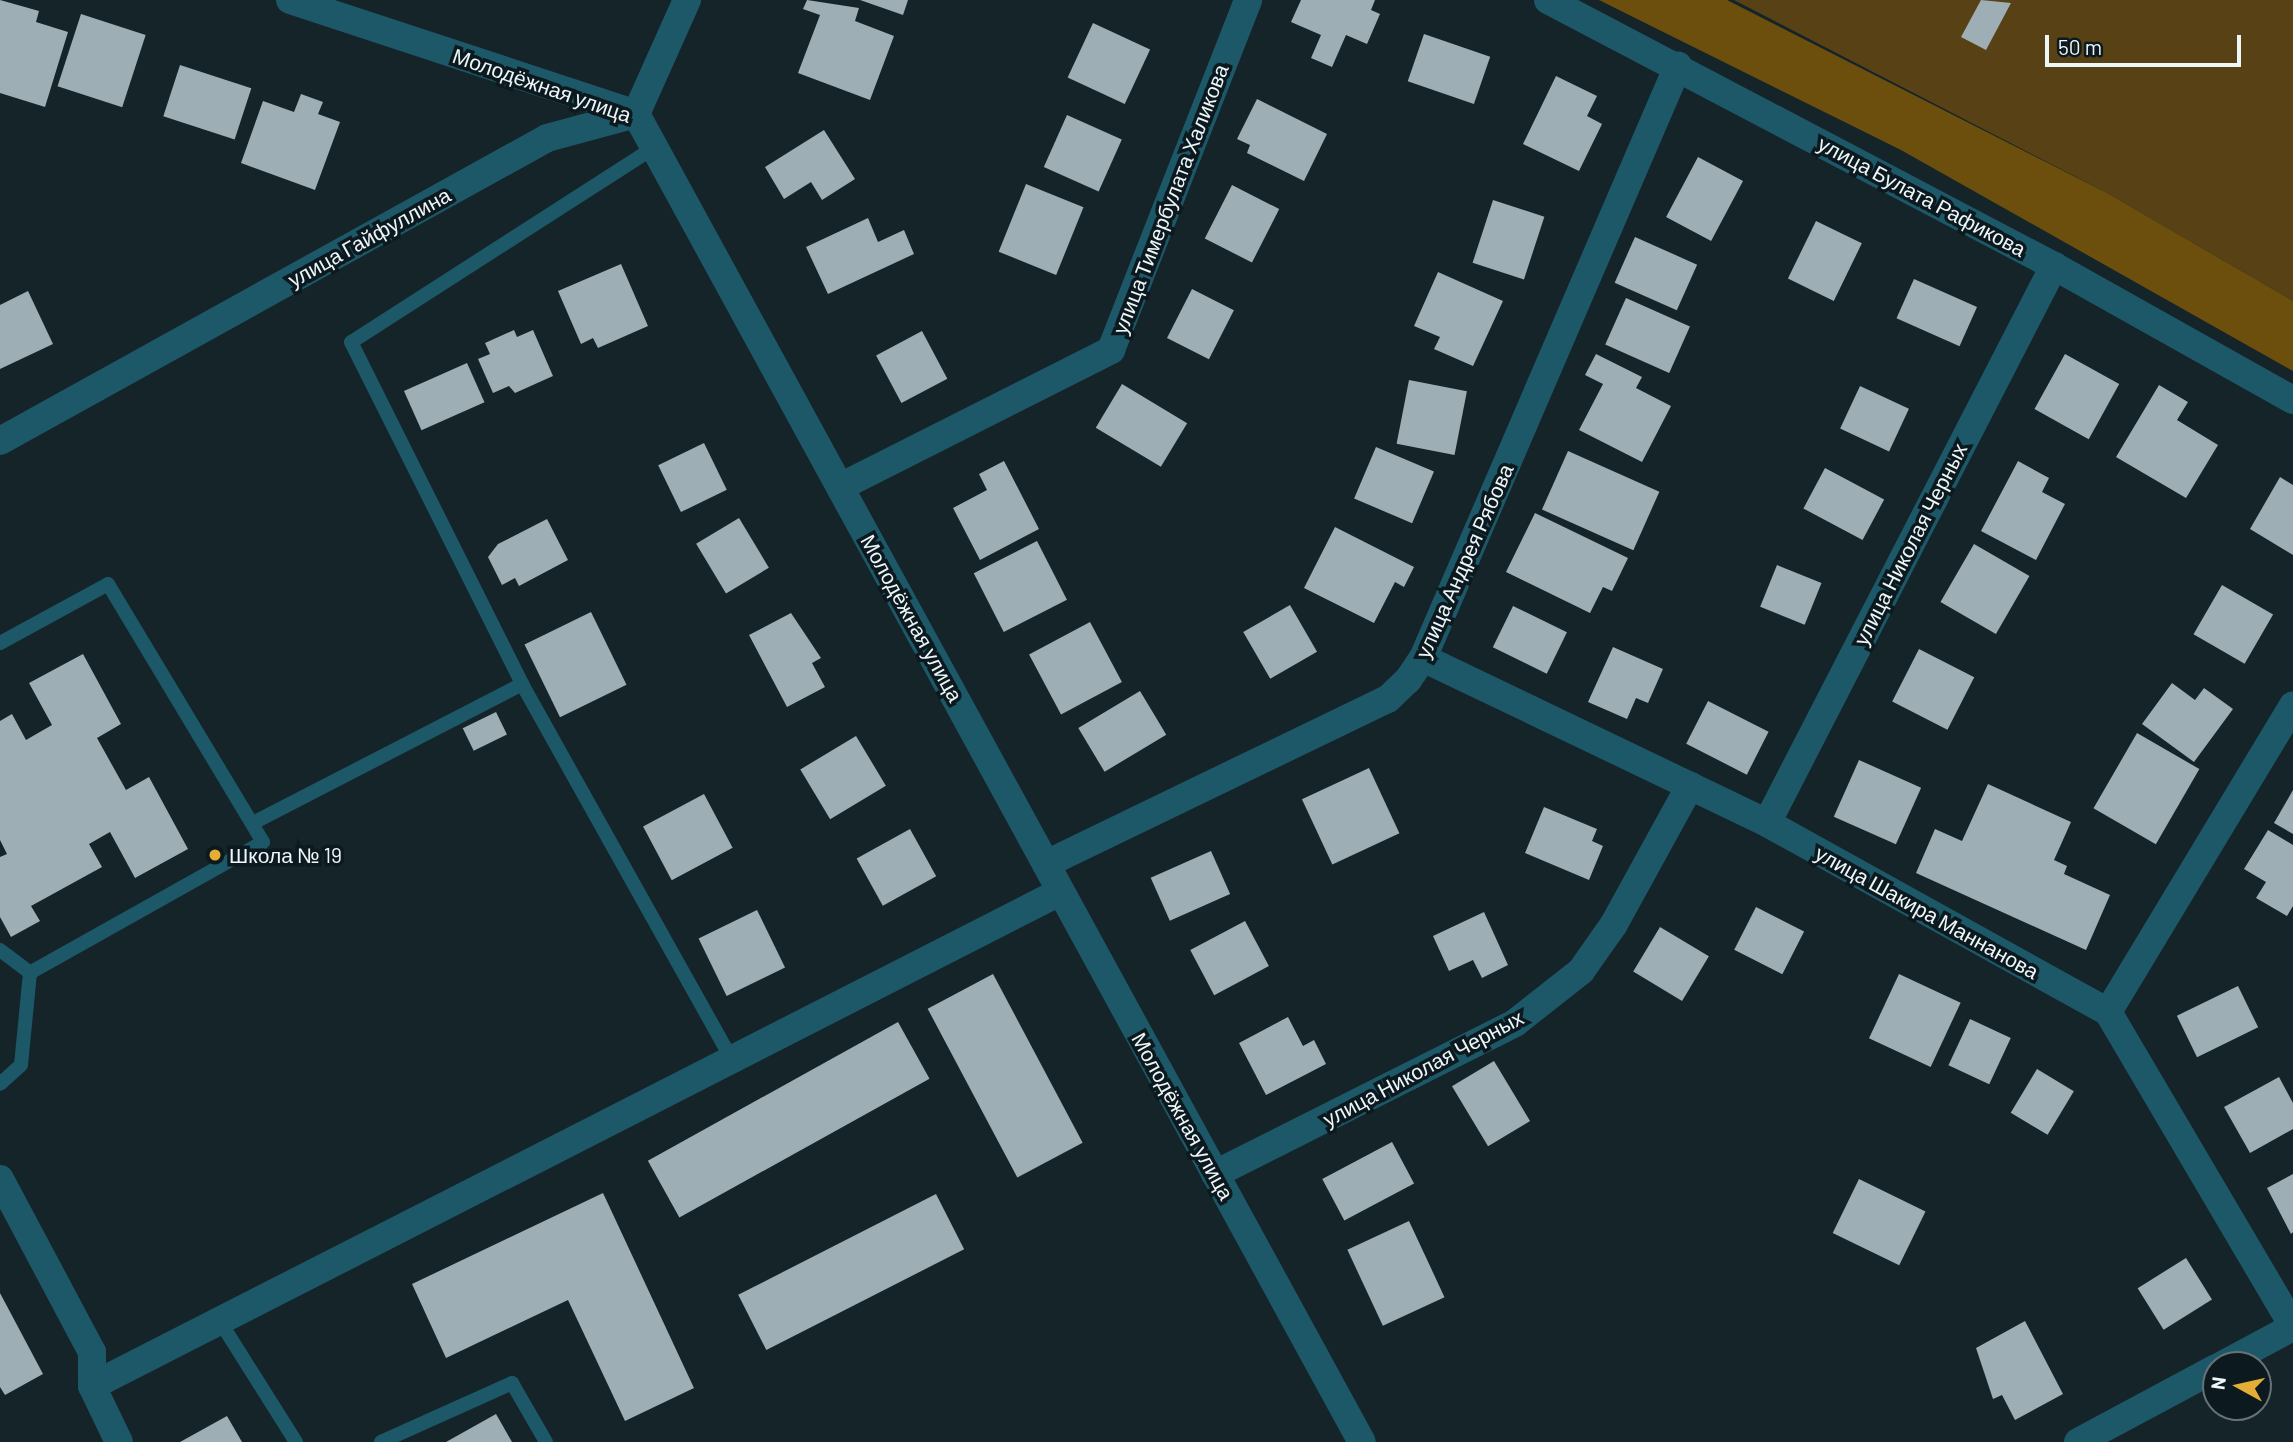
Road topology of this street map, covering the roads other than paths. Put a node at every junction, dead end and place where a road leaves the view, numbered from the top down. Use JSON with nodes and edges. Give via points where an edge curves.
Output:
{"nodes":[{"id":1,"x":290,"y":0,"type":"edge"},
{"id":2,"x":687,"y":0,"type":"edge"},
{"id":3,"x":1248,"y":0,"type":"edge"},
{"id":4,"x":1548,"y":0,"type":"edge"},
{"id":5,"x":1678,"y":66,"type":"junction"},
{"id":6,"x":636,"y":114,"type":"junction"},
{"id":7,"x":655,"y":147,"type":"junction"},
{"id":8,"x":2054,"y":266,"type":"junction"},
{"id":9,"x":2293,"y":400,"type":"edge"},
{"id":10,"x":0,"y":441,"type":"edge"},
{"id":11,"x":840,"y":487,"type":"junction"},
{"id":12,"x":0,"y":643,"type":"edge"},
{"id":13,"x":1423,"y":658,"type":"junction"},
{"id":14,"x":522,"y":684,"type":"junction"},
{"id":15,"x":2293,"y":705,"type":"edge"},
{"id":16,"x":1690,"y":786,"type":"junction"},
{"id":17,"x":253,"y":822,"type":"junction"},
{"id":18,"x":1767,"y":823,"type":"junction"},
{"id":19,"x":1046,"y":864,"type":"junction"},
{"id":20,"x":1060,"y":892,"type":"junction"},
{"id":21,"x":0,"y":950,"type":"edge"},
{"id":22,"x":30,"y":974,"type":"junction"},
{"id":23,"x":2108,"y":1012,"type":"junction"},
{"id":24,"x":733,"y":1062,"type":"junction"},
{"id":25,"x":0,"y":1084,"type":"edge"},
{"id":26,"x":1215,"y":1174,"type":"junction"},
{"id":27,"x":0,"y":1178,"type":"edge"},
{"id":28,"x":221,"y":1322,"type":"junction"},
{"id":29,"x":2293,"y":1326,"type":"edge"},
{"id":30,"x":2247,"y":1351,"type":"edge"},
{"id":31,"x":2202,"y":1376,"type":"edge"},
{"id":32,"x":92,"y":1386,"type":"junction"},
{"id":33,"x":119,"y":1442,"type":"edge"},
{"id":34,"x":296,"y":1442,"type":"edge"},
{"id":35,"x":381,"y":1442,"type":"edge"},
{"id":36,"x":546,"y":1442,"type":"edge"},
{"id":37,"x":1362,"y":1442,"type":"edge"},
{"id":38,"x":2078,"y":1442,"type":"edge"}],
"edges":[{"from":1,"to":6,"type":"street","name":"Молодёжная улица"},
{"from":2,"to":6,"type":"street"},
{"from":3,"to":11,"type":"street","name":"улица Тимербулата Халикова","via":[[1111,350]]},
{"from":4,"to":5,"type":"street","name":"улица Булата Рафикова"},
{"from":5,"to":8,"type":"street","name":"улица Булата Рафикова"},
{"from":5,"to":13,"type":"street","name":"улица Андрея Рябова"},
{"from":6,"to":7,"type":"street","name":"Молодёжная улица"},
{"from":6,"to":10,"type":"street","name":"улица Гайфуллина","via":[[547,138]]},
{"from":7,"to":11,"type":"street","name":"Молодёжная улица"},
{"from":7,"to":14,"type":"lane","via":[[351,342]]},
{"from":8,"to":9,"type":"street","name":"улица Булата Рафикова"},
{"from":8,"to":18,"type":"street","name":"улица Николая Черных"},
{"from":11,"to":19,"type":"street","name":"Молодёжная улица"},
{"from":12,"to":17,"type":"lane","via":[[108,583]]},
{"from":13,"to":16,"type":"street","name":"улица Шакира Маннанова"},
{"from":13,"to":19,"type":"street","name":"улица Андрея Рябова","via":[[1388,699]]},
{"from":14,"to":17,"type":"lane"},
{"from":14,"to":24,"type":"lane"},
{"from":15,"to":23,"type":"street"},
{"from":16,"to":18,"type":"street","name":"улица Шакира Маннанова"},
{"from":16,"to":26,"type":"street","name":"улица Николая Черных","via":[[1614,924],[1581,971],[1515,1023]]},
{"from":17,"to":22,"type":"lane","via":[[263,842]]},
{"from":18,"to":23,"type":"street","name":"улица Шакира Маннанова"},
{"from":19,"to":20,"type":"street","name":"Молодёжная улица"},
{"from":20,"to":24,"type":"street"},
{"from":20,"to":26,"type":"street","name":"Молодёжная улица"},
{"from":21,"to":22,"type":"lane"},
{"from":22,"to":25,"type":"lane","via":[[20,1065]]},
{"from":23,"to":29,"type":"street"},
{"from":24,"to":28,"type":"street"},
{"from":26,"to":37,"type":"street","name":"Молодёжная улица"},
{"from":27,"to":32,"type":"street","via":[[92,1352]]},
{"from":28,"to":32,"type":"street"},
{"from":28,"to":34,"type":"lane"},
{"from":29,"to":30,"type":"street"},
{"from":31,"to":38,"type":"street"},
{"from":32,"to":33,"type":"street"},
{"from":35,"to":36,"type":"lane","via":[[512,1383]]}]}
